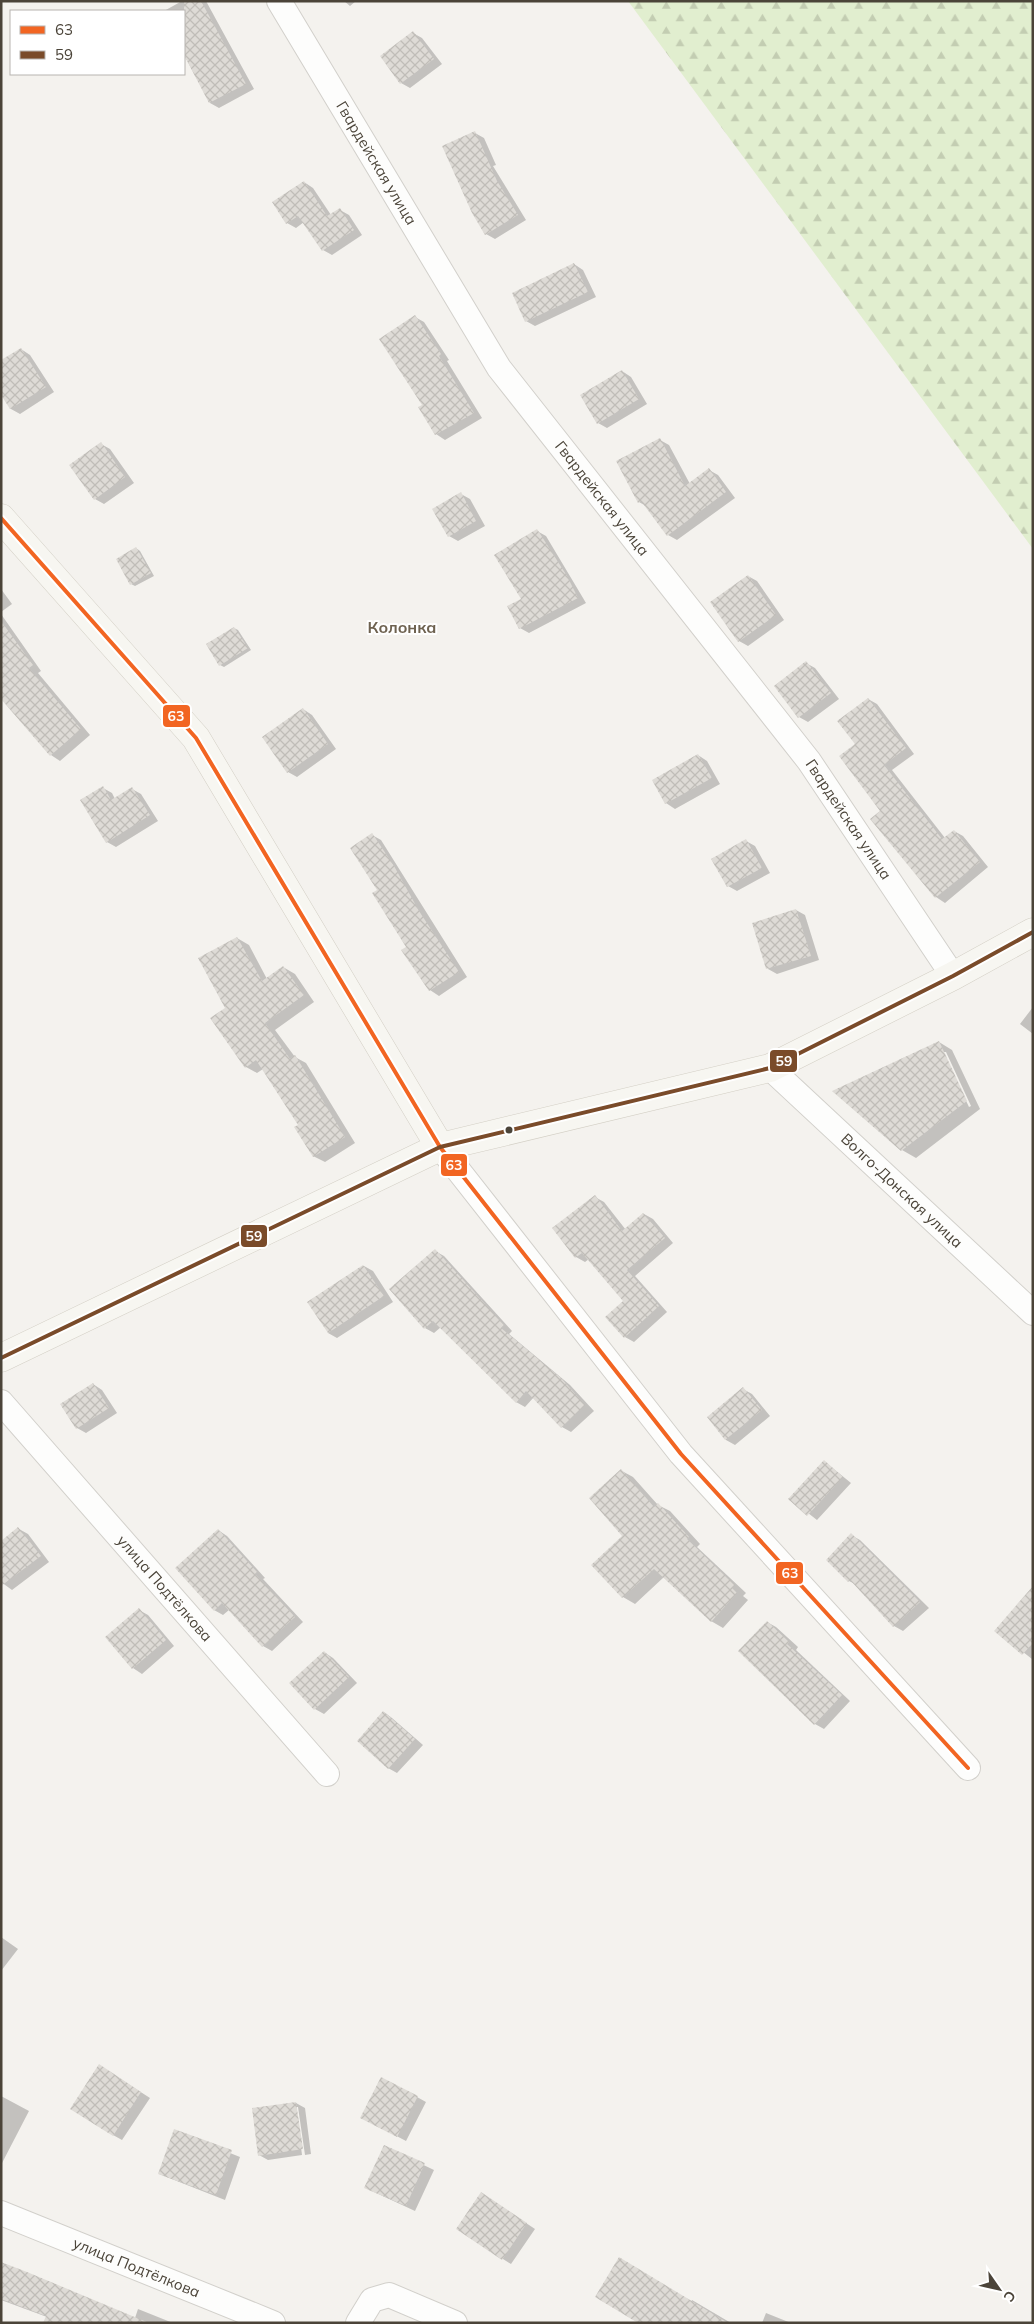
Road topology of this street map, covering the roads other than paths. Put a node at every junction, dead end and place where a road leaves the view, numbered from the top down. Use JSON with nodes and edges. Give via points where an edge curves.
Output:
{"nodes":[{"id":1,"x":279,"y":1,"type":"edge"},
{"id":2,"x":1,"y":518,"type":"edge"},
{"id":3,"x":1033,"y":932,"type":"edge"},
{"id":4,"x":953,"y":976,"type":"junction"},
{"id":5,"x":770,"y":1068,"type":"junction"},
{"id":6,"x":440,"y":1147,"type":"junction"},
{"id":7,"x":1033,"y":1313,"type":"edge"},
{"id":8,"x":1,"y":1358,"type":"edge"},
{"id":9,"x":1,"y":1402,"type":"edge"},
{"id":10,"x":968,"y":1768,"type":"dead end"},
{"id":11,"x":327,"y":1774,"type":"dead end"},
{"id":12,"x":1,"y":2213,"type":"edge"},
{"id":13,"x":273,"y":2323,"type":"edge"},
{"id":14,"x":358,"y":2323,"type":"edge"},
{"id":15,"x":454,"y":2323,"type":"edge"}],
"edges":[{"from":1,"to":4,"type":"street","name":"Гвардейская улица","via":[[499,368],[809,761]]},
{"from":2,"to":6,"type":"street","via":[[196,738]]},
{"from":3,"to":4,"type":"street"},
{"from":4,"to":5,"type":"street"},
{"from":5,"to":6,"type":"street"},
{"from":5,"to":7,"type":"street","name":"Волго-Донская улица"},
{"from":6,"to":8,"type":"street"},
{"from":6,"to":10,"type":"street","via":[[681,1454]]},
{"from":9,"to":11,"type":"street","name":"улица Подтёлкова"},
{"from":12,"to":13,"type":"street","name":"улица Подтёлкова"},
{"from":14,"to":15,"type":"street","via":[[372,2300],[389,2294]]}]}
